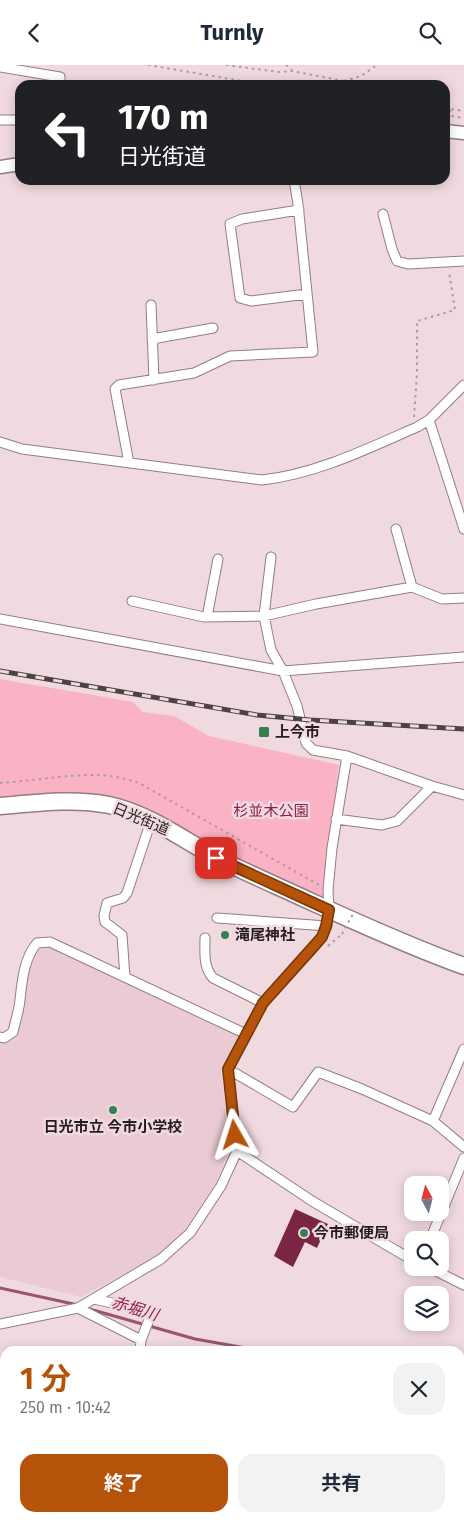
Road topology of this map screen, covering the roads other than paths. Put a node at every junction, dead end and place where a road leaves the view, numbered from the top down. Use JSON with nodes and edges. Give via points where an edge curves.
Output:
{"nodes":[{"id":1,"x":0,"y":67,"type":"edge"},
{"id":2,"x":60,"y":80,"type":"edge"},
{"id":3,"x":0,"y":120,"type":"edge"},
{"id":4,"x":15,"y":120,"type":"edge"},
{"id":5,"x":450,"y":132,"type":"edge"},
{"id":6,"x":464,"y":133,"type":"edge"},
{"id":7,"x":15,"y":165,"type":"edge"},
{"id":8,"x":0,"y":167,"type":"edge"},
{"id":9,"x":295,"y":185,"type":"edge"},
{"id":10,"x":299,"y":210,"type":"junction"},
{"id":11,"x":383,"y":215,"type":"dead end"},
{"id":12,"x":464,"y":261,"type":"edge"},
{"id":13,"x":307,"y":294,"type":"junction"},
{"id":14,"x":151,"y":305,"type":"dead end"},
{"id":15,"x":213,"y":328,"type":"dead end"},
{"id":16,"x":152,"y":339,"type":"junction"},
{"id":17,"x":154,"y":380,"type":"junction"},
{"id":18,"x":464,"y":385,"type":"edge"},
{"id":19,"x":429,"y":420,"type":"junction"},
{"id":20,"x":0,"y":443,"type":"edge"},
{"id":21,"x":129,"y":463,"type":"junction"},
{"id":22,"x":396,"y":529,"type":"dead end"},
{"id":23,"x":464,"y":529,"type":"edge"},
{"id":24,"x":271,"y":557,"type":"dead end"},
{"id":25,"x":218,"y":559,"type":"dead end"},
{"id":26,"x":412,"y":587,"type":"junction"},
{"id":27,"x":464,"y":597,"type":"edge"},
{"id":28,"x":132,"y":601,"type":"dead end"},
{"id":29,"x":264,"y":616,"type":"junction"},
{"id":30,"x":207,"y":617,"type":"junction"},
{"id":31,"x":0,"y":619,"type":"edge"},
{"id":32,"x":464,"y":657,"type":"edge"},
{"id":33,"x":283,"y":671,"type":"junction"},
{"id":34,"x":346,"y":756,"type":"junction"},
{"id":35,"x":432,"y":786,"type":"junction"},
{"id":36,"x":464,"y":795,"type":"edge"},
{"id":37,"x":0,"y":806,"type":"edge"},
{"id":38,"x":336,"y":819,"type":"junction"},
{"id":39,"x":151,"y":821,"type":"junction"},
{"id":40,"x":218,"y":918,"type":"dead end"},
{"id":41,"x":328,"y":918,"type":"junction"},
{"id":42,"x":205,"y":938,"type":"dead end"},
{"id":43,"x":464,"y":966,"type":"edge"},
{"id":44,"x":125,"y":977,"type":"junction"},
{"id":45,"x":263,"y":1003,"type":"junction"},
{"id":46,"x":246,"y":1034,"type":"junction"},
{"id":47,"x":0,"y":1037,"type":"edge"},
{"id":48,"x":464,"y":1049,"type":"edge"},
{"id":49,"x":228,"y":1069,"type":"junction"},
{"id":50,"x":434,"y":1121,"type":"junction"},
{"id":51,"x":464,"y":1147,"type":"edge"},
{"id":52,"x":237,"y":1151,"type":"junction"},
{"id":53,"x":464,"y":1158,"type":"edge"},
{"id":54,"x":434,"y":1231,"type":"edge"},
{"id":55,"x":404,"y":1255,"type":"edge"},
{"id":56,"x":446,"y":1276,"type":"edge"},
{"id":57,"x":464,"y":1285,"type":"edge"},
{"id":58,"x":94,"y":1299,"type":"junction"},
{"id":59,"x":78,"y":1309,"type":"junction"},
{"id":60,"x":0,"y":1324,"type":"edge"},
{"id":61,"x":142,"y":1336,"type":"junction"},
{"id":62,"x":141,"y":1346,"type":"edge"}],
"edges":[{"from":1,"to":2,"type":"street","via":[[60,77]]},
{"from":3,"to":4,"type":"street"},
{"from":5,"to":6,"type":"main road"},
{"from":7,"to":8,"type":"main road"},
{"from":9,"to":10,"type":"street"},
{"from":10,"to":13,"type":"street"},
{"from":10,"to":13,"type":"street","via":[[242,219],[230,224],[240,297],[251,301]]},
{"from":11,"to":12,"type":"street","via":[[397,261]]},
{"from":13,"to":17,"type":"street","via":[[313,352],[230,356],[194,373]]},
{"from":14,"to":16,"type":"street"},
{"from":15,"to":16,"type":"street"},
{"from":16,"to":17,"type":"street"},
{"from":17,"to":21,"type":"street","via":[[118,385],[115,389]]},
{"from":18,"to":19,"type":"street"},
{"from":19,"to":21,"type":"street","via":[[336,461],[286,477],[262,480]]},
{"from":19,"to":23,"type":"street"},
{"from":20,"to":21,"type":"street","via":[[22,449]]},
{"from":22,"to":26,"type":"street"},
{"from":24,"to":29,"type":"street"},
{"from":25,"to":30,"type":"street"},
{"from":26,"to":27,"type":"street","via":[[442,599]]},
{"from":26,"to":29,"type":"street"},
{"from":28,"to":30,"type":"street"},
{"from":29,"to":30,"type":"street"},
{"from":29,"to":33,"type":"street","via":[[271,649]]},
{"from":31,"to":33,"type":"street"},
{"from":32,"to":33,"type":"street"},
{"from":33,"to":34,"type":"street","via":[[297,706],[306,743],[313,750]]},
{"from":34,"to":35,"type":"street"},
{"from":34,"to":38,"type":"street"},
{"from":35,"to":36,"type":"street"},
{"from":35,"to":38,"type":"street","via":[[397,821],[382,825]]},
{"from":37,"to":39,"type":"highway","name":"日光街道","via":[[80,801],[111,805]]},
{"from":38,"to":41,"type":"street"},
{"from":39,"to":41,"type":"highway","name":"日光街道"},
{"from":39,"to":44,"type":"street","via":[[127,893],[123,898],[108,903],[104,916],[105,922],[122,935]]},
{"from":40,"to":41,"type":"street"},
{"from":41,"to":43,"type":"highway","name":"日光街道","via":[[376,931]]},
{"from":41,"to":45,"type":"street","via":[[322,937]]},
{"from":42,"to":45,"type":"street","via":[[206,963],[213,978]]},
{"from":44,"to":46,"type":"street"},
{"from":44,"to":47,"type":"street","via":[[50,942],[37,943],[30,951],[20,985],[13,1032]]},
{"from":45,"to":46,"type":"street"},
{"from":46,"to":49,"type":"street"},
{"from":48,"to":50,"type":"street"},
{"from":49,"to":50,"type":"street","via":[[293,1107],[318,1072]]},
{"from":49,"to":52,"type":"street"},
{"from":50,"to":51,"type":"street"},
{"from":52,"to":55,"type":"street","via":[[312,1201]]},
{"from":52,"to":58,"type":"street","via":[[221,1185],[190,1233],[161,1259]]},
{"from":53,"to":54,"type":"street"},
{"from":56,"to":57,"type":"street"},
{"from":58,"to":59,"type":"street"},
{"from":58,"to":61,"type":"street","via":[[152,1312]]},
{"from":59,"to":60,"type":"street"},
{"from":59,"to":61,"type":"street"},
{"from":61,"to":62,"type":"street"}]}
